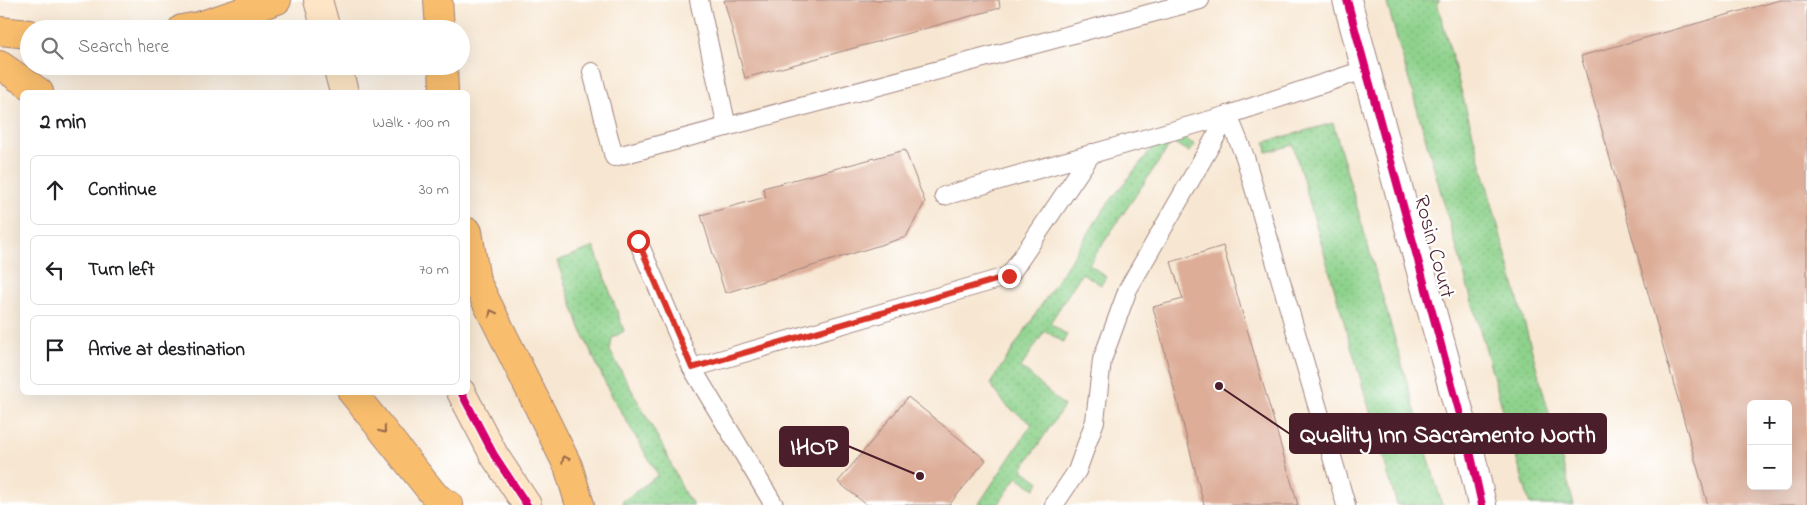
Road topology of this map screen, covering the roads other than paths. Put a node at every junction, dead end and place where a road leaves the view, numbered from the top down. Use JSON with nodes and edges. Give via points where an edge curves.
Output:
{"nodes":[{"id":1,"x":277,"y":0,"type":"edge"},
{"id":2,"x":318,"y":0,"type":"edge"},
{"id":3,"x":438,"y":0,"type":"edge"},
{"id":4,"x":699,"y":0,"type":"edge"},
{"id":5,"x":1200,"y":0,"type":"edge"},
{"id":6,"x":1347,"y":0,"type":"edge"},
{"id":7,"x":217,"y":20,"type":"edge"},
{"id":8,"x":324,"y":20,"type":"edge"},
{"id":9,"x":439,"y":20,"type":"edge"},
{"id":10,"x":0,"y":31,"type":"edge"},
{"id":11,"x":20,"y":33,"type":"edge"},
{"id":12,"x":0,"y":65,"type":"edge"},
{"id":13,"x":1367,"y":69,"type":"junction"},
{"id":14,"x":592,"y":72,"type":"dead end"},
{"id":15,"x":339,"y":75,"type":"edge"},
{"id":16,"x":443,"y":75,"type":"edge"},
{"id":17,"x":36,"y":90,"type":"edge"},
{"id":18,"x":343,"y":90,"type":"edge"},
{"id":19,"x":444,"y":90,"type":"edge"},
{"id":20,"x":1228,"y":115,"type":"junction"},
{"id":21,"x":727,"y":127,"type":"junction"},
{"id":22,"x":1092,"y":153,"type":"junction"},
{"id":23,"x":944,"y":196,"type":"dead end"},
{"id":24,"x":638,"y":241,"type":"dead end"},
{"id":25,"x":470,"y":244,"type":"edge"},
{"id":26,"x":692,"y":368,"type":"junction"},
{"id":27,"x":354,"y":395,"type":"edge"},
{"id":28,"x":463,"y":395,"type":"edge"},
{"id":29,"x":449,"y":505,"type":"edge"},
{"id":30,"x":527,"y":505,"type":"edge"},
{"id":31,"x":580,"y":505,"type":"edge"},
{"id":32,"x":774,"y":505,"type":"edge"},
{"id":33,"x":1054,"y":505,"type":"edge"},
{"id":34,"x":1346,"y":505,"type":"edge"},
{"id":35,"x":1482,"y":505,"type":"edge"}],
"edges":[{"from":1,"to":7,"type":"highway"},
{"from":2,"to":8,"type":"main road"},
{"from":3,"to":9,"type":"highway"},
{"from":4,"to":21,"type":"lane"},
{"from":5,"to":21,"type":"lane"},
{"from":6,"to":13,"type":"street","name":"Rosin Court"},
{"from":10,"to":11,"type":"highway"},
{"from":12,"to":17,"type":"highway"},
{"from":13,"to":20,"type":"lane"},
{"from":13,"to":35,"type":"street","name":"Rosin Court"},
{"from":14,"to":21,"type":"lane","via":[[614,157]]},
{"from":15,"to":18,"type":"main road"},
{"from":16,"to":19,"type":"highway"},
{"from":20,"to":22,"type":"lane"},
{"from":20,"to":33,"type":"lane","via":[[1128,289],[1102,360],[1095,421],[1077,471]]},
{"from":20,"to":34,"type":"lane","via":[[1245,157]]},
{"from":22,"to":23,"type":"lane"},
{"from":22,"to":26,"type":"lane","via":[[1009,276]]},
{"from":24,"to":26,"type":"lane"},
{"from":31,"to":25,"type":"highway","one_way":true,"via":[[568,466],[476,282]]},
{"from":26,"to":32,"type":"lane"},
{"from":27,"to":29,"type":"highway","one_way":true,"via":[[435,496]]},
{"from":28,"to":30,"type":"main road","via":[[494,455]]}]}
